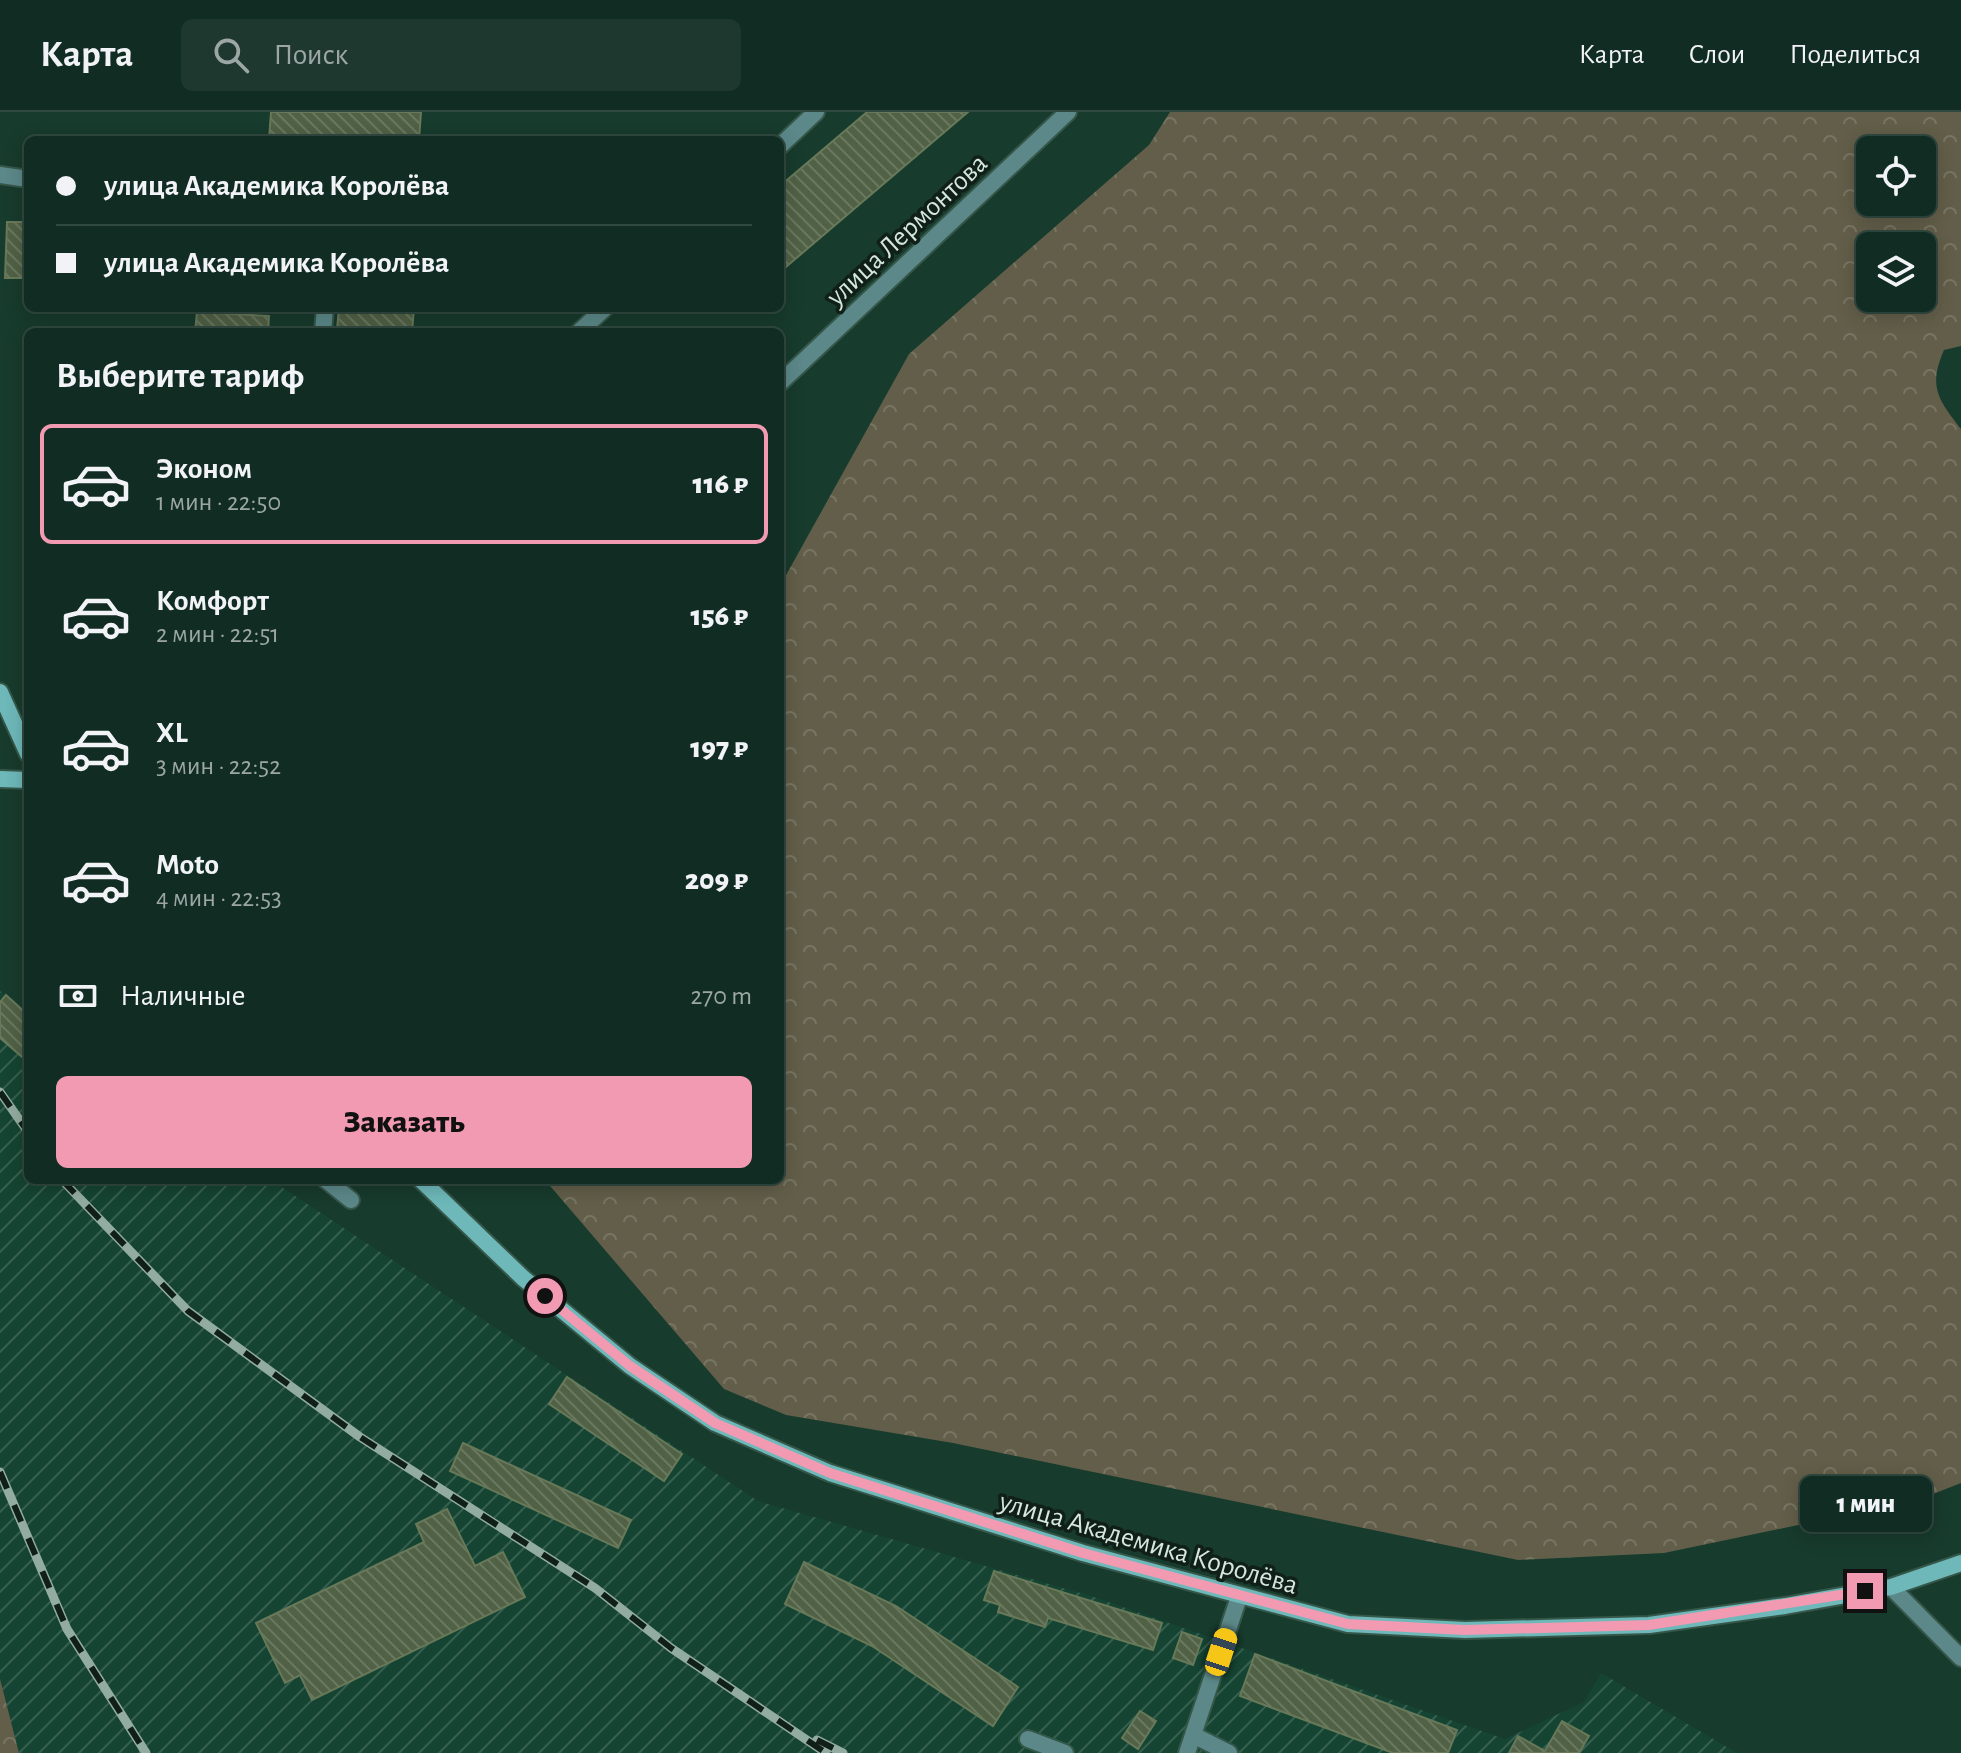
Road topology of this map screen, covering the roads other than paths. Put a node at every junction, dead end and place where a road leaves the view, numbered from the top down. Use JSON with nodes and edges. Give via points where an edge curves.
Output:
{"nodes":[{"id":1,"x":816,"y":112,"type":"edge"},
{"id":2,"x":1068,"y":112,"type":"edge"},
{"id":3,"x":784,"y":142,"type":"edge"},
{"id":4,"x":0,"y":175,"type":"edge"},
{"id":5,"x":24,"y":178,"type":"edge"},
{"id":6,"x":601,"y":312,"type":"edge"},
{"id":7,"x":583,"y":328,"type":"edge"},
{"id":8,"x":784,"y":379,"type":"edge"},
{"id":9,"x":0,"y":692,"type":"edge"},
{"id":10,"x":24,"y":745,"type":"edge"},
{"id":11,"x":0,"y":779,"type":"edge"},
{"id":12,"x":24,"y":780,"type":"edge"},
{"id":13,"x":331,"y":1184,"type":"edge"},
{"id":14,"x":425,"y":1184,"type":"edge"},
{"id":15,"x":351,"y":1200,"type":"dead end"},
{"id":16,"x":1961,"y":1563,"type":"edge"},
{"id":17,"x":1891,"y":1587,"type":"junction"},
{"id":18,"x":1239,"y":1597,"type":"junction"},
{"id":19,"x":1961,"y":1658,"type":"edge"},
{"id":20,"x":1193,"y":1735,"type":"junction"},
{"id":21,"x":1028,"y":1739,"type":"dead end"},
{"id":22,"x":1065,"y":1753,"type":"edge"},
{"id":23,"x":1187,"y":1753,"type":"edge"},
{"id":24,"x":1229,"y":1753,"type":"edge"}],
"edges":[{"from":1,"to":3,"type":"street"},
{"from":2,"to":8,"type":"street","name":"улица Лермонтова"},
{"from":4,"to":5,"type":"street"},
{"from":6,"to":7,"type":"street"},
{"from":9,"to":10,"type":"main road"},
{"from":11,"to":12,"type":"main road"},
{"from":13,"to":15,"type":"street"},
{"from":14,"to":18,"type":"main road","name":"улица Академика Королёва","via":[[523,1278],[606,1347],[715,1423],[830,1473]]},
{"from":16,"to":17,"type":"main road","name":"улица Академика Королёва"},
{"from":17,"to":18,"type":"main road","name":"улица Академика Королёва","via":[[1649,1625],[1465,1630],[1348,1624]]},
{"from":17,"to":19,"type":"street"},
{"from":18,"to":20,"type":"street"},
{"from":20,"to":23,"type":"street"},
{"from":20,"to":24,"type":"street"},
{"from":21,"to":22,"type":"street"}]}
